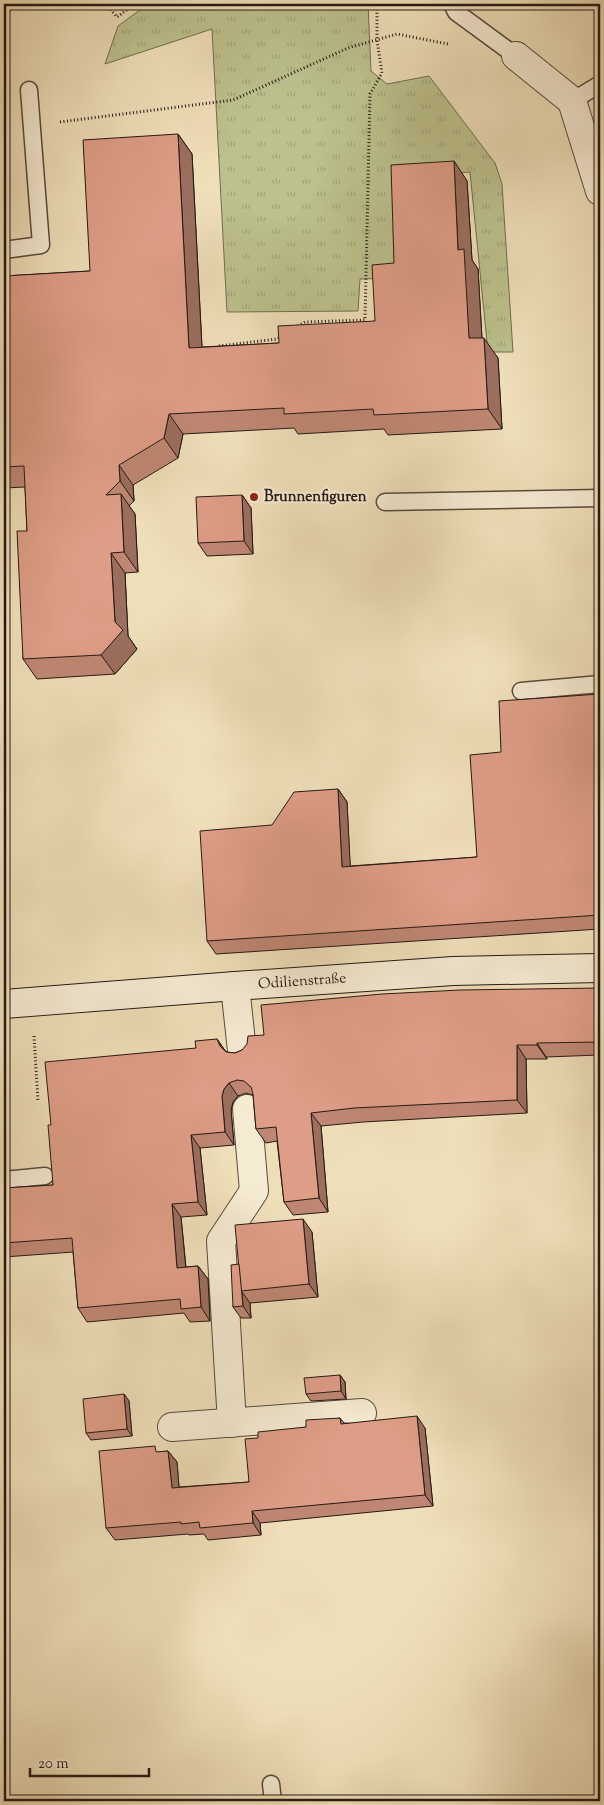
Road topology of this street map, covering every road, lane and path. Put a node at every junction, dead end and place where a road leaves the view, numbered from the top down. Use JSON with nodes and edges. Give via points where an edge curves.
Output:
{"nodes":[{"id":1,"x":106,"y":4,"type":"edge"},
{"id":2,"x":135,"y":4,"type":"edge"},
{"id":3,"x":377,"y":4,"type":"edge"},
{"id":4,"x":452,"y":4,"type":"edge"},
{"id":5,"x":377,"y":40,"type":"junction"},
{"id":6,"x":452,"y":44,"type":"dead end"},
{"id":7,"x":516,"y":56,"type":"joint"},
{"id":8,"x":600,"y":84,"type":"edge"},
{"id":9,"x":29,"y":90,"type":"dead end"},
{"id":10,"x":572,"y":101,"type":"junction"},
{"id":11,"x":32,"y":126,"type":"junction"},
{"id":12,"x":600,"y":191,"type":"edge"},
{"id":13,"x":4,"y":250,"type":"edge"},
{"id":14,"x":291,"y":331,"type":"edge"},
{"id":15,"x":284,"y":335,"type":"edge"},
{"id":16,"x":219,"y":346,"type":"edge"},
{"id":17,"x":600,"y":498,"type":"edge"},
{"id":18,"x":385,"y":502,"type":"dead end"},
{"id":19,"x":600,"y":684,"type":"edge"},
{"id":20,"x":521,"y":691,"type":"dead end"},
{"id":21,"x":600,"y":968,"type":"edge"},
{"id":22,"x":235,"y":986,"type":"junction"},
{"id":23,"x":4,"y":1004,"type":"edge"},
{"id":24,"x":242,"y":1051,"type":"edge"},
{"id":25,"x":35,"y":1054,"type":"dead end"},
{"id":26,"x":38,"y":1101,"type":"dead end"},
{"id":27,"x":247,"y":1110,"type":"dead end"},
{"id":28,"x":44,"y":1176,"type":"dead end"},
{"id":29,"x":4,"y":1180,"type":"edge"},
{"id":30,"x":231,"y":1412,"type":"junction"},
{"id":31,"x":362,"y":1413,"type":"dead end"},
{"id":32,"x":172,"y":1427,"type":"dead end"},
{"id":33,"x":271,"y":1784,"type":"dead end"},
{"id":34,"x":273,"y":1801,"type":"edge"}],
"edges":[{"from":1,"to":2,"type":"path","via":[[118,17]]},
{"from":3,"to":5,"type":"path"},
{"from":4,"to":7,"type":"lane","via":[[456,12]]},
{"from":5,"to":6,"type":"path","via":[[397,34]]},
{"from":5,"to":11,"type":"path","via":[[348,48],[233,100]]},
{"from":5,"to":14,"type":"path","via":[[382,73],[370,94],[365,320],[305,322]]},
{"from":7,"to":10,"type":"street"},
{"from":8,"to":10,"type":"lane"},
{"from":9,"to":11,"type":"lane"},
{"from":10,"to":12,"type":"street"},
{"from":11,"to":13,"type":"lane","via":[[41,245]]},
{"from":15,"to":16,"type":"path","via":[[277,339]]},
{"from":17,"to":18,"type":"lane"},
{"from":19,"to":20,"type":"lane"},
{"from":21,"to":22,"type":"street","name":"Odilienstraße","via":[[453,971]]},
{"from":22,"to":23,"type":"street","name":"Odilienstraße"},
{"from":22,"to":24,"type":"street"},
{"from":25,"to":26,"type":"path"},
{"from":27,"to":30,"type":"street","via":[[254,1191],[221,1241]]},
{"from":28,"to":29,"type":"lane"},
{"from":30,"to":31,"type":"street"},
{"from":30,"to":32,"type":"street"},
{"from":33,"to":34,"type":"lane"}]}
